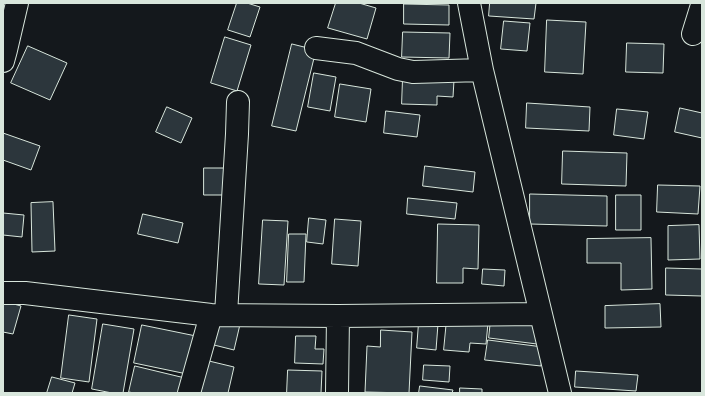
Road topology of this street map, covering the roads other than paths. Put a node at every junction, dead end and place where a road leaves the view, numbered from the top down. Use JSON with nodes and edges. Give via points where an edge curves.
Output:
{"nodes":[{"id":1,"x":17,"y":3,"type":"edge"},
{"id":2,"x":469,"y":3,"type":"edge"},
{"id":3,"x":702,"y":5,"type":"edge"},
{"id":4,"x":693,"y":34,"type":"dead end"},
{"id":5,"x":316,"y":48,"type":"dead end"},
{"id":6,"x":3,"y":61,"type":"edge"},
{"id":7,"x":482,"y":70,"type":"junction"},
{"id":8,"x":238,"y":102,"type":"dead end"},
{"id":9,"x":3,"y":293,"type":"edge"},
{"id":10,"x":218,"y":314,"type":"junction"},
{"id":11,"x":540,"y":314,"type":"junction"},
{"id":12,"x":338,"y":316,"type":"junction"},
{"id":13,"x":189,"y":393,"type":"edge"},
{"id":14,"x":337,"y":393,"type":"edge"},
{"id":15,"x":560,"y":393,"type":"edge"}],
"edges":[{"from":1,"to":6,"type":"street"},
{"from":2,"to":7,"type":"street"},
{"from":3,"to":4,"type":"street"},
{"from":5,"to":7,"type":"street","via":[[356,53],[413,72]]},
{"from":7,"to":11,"type":"street"},
{"from":8,"to":10,"type":"street","via":[[237,134]]},
{"from":9,"to":10,"type":"street","via":[[25,293]]},
{"from":10,"to":12,"type":"street"},
{"from":10,"to":13,"type":"street"},
{"from":11,"to":12,"type":"street"},
{"from":11,"to":15,"type":"street"},
{"from":12,"to":14,"type":"street"}]}
